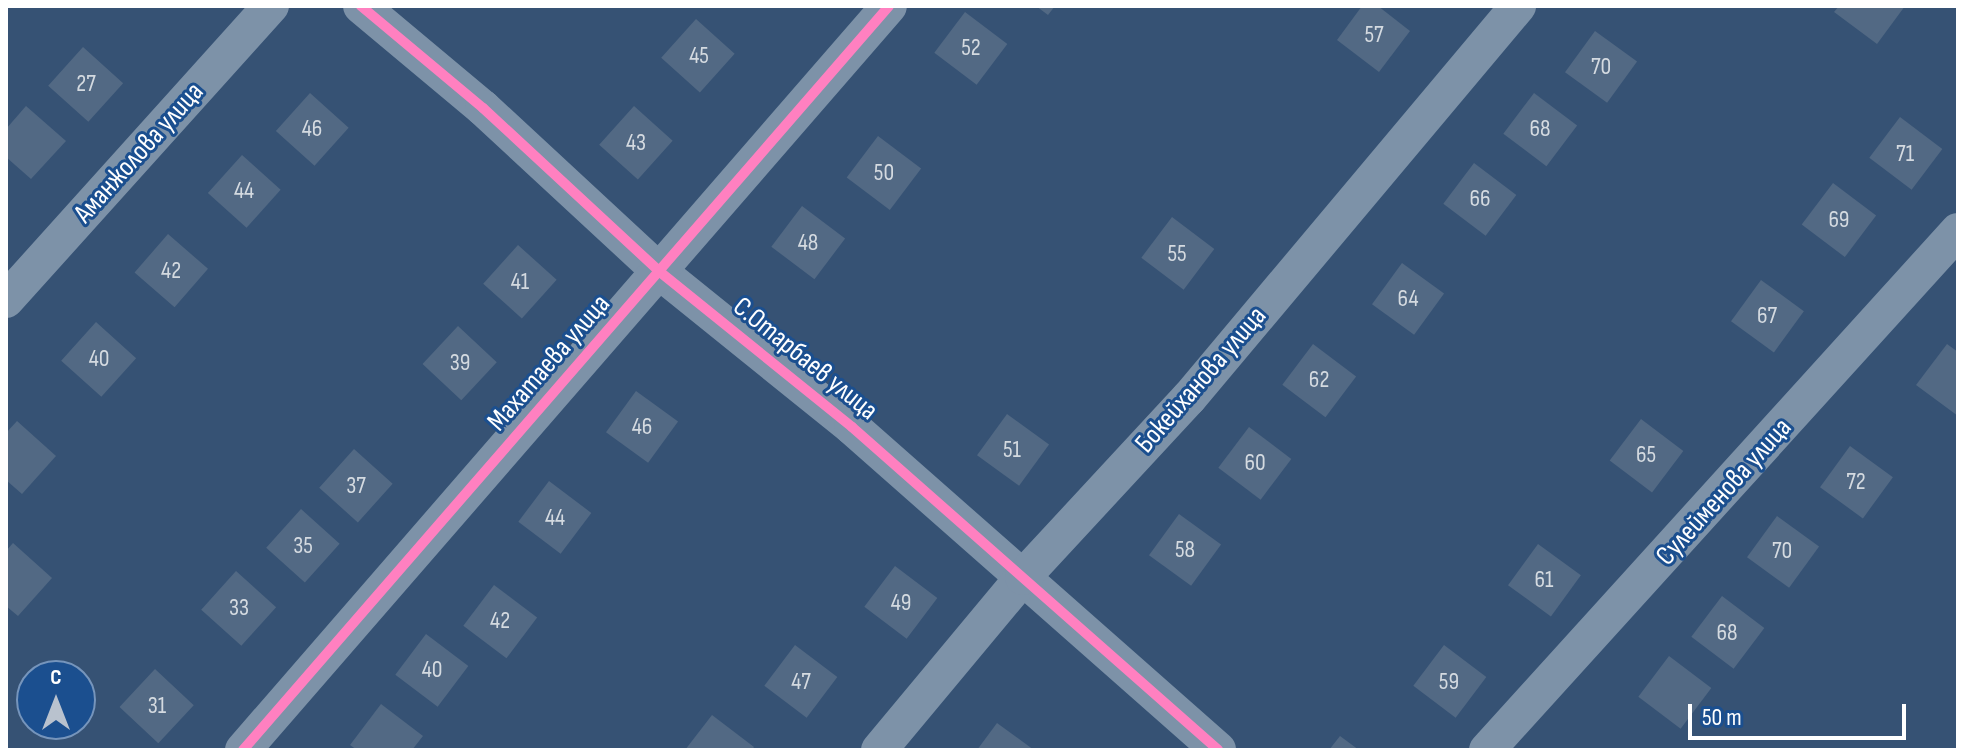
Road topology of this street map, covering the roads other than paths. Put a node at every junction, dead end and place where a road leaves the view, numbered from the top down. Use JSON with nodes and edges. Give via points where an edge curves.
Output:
{"nodes":[{"id":1,"x":271,"y":6,"type":"edge"},
{"id":2,"x":361,"y":6,"type":"edge"},
{"id":3,"x":889,"y":6,"type":"edge"},
{"id":4,"x":1518,"y":6,"type":"edge"},
{"id":5,"x":1958,"y":231,"type":"edge"},
{"id":6,"x":660,"y":272,"type":"junction"},
{"id":7,"x":6,"y":300,"type":"edge"},
{"id":8,"x":1023,"y":577,"type":"junction"},
{"id":9,"x":243,"y":750,"type":"edge"},
{"id":10,"x":879,"y":750,"type":"edge"},
{"id":11,"x":1218,"y":750,"type":"edge"},
{"id":12,"x":1487,"y":750,"type":"edge"}],
"edges":[{"from":1,"to":7,"type":"street","name":"Аманжолова улица"},
{"from":2,"to":6,"type":"street","name":"С.Отарбаев улица","via":[[483,108]]},
{"from":3,"to":6,"type":"street","name":"Махатаева улица"},
{"from":4,"to":8,"type":"street","name":"Бокейханова улица","via":[[1189,398]]},
{"from":5,"to":12,"type":"street","name":"Сулейменова улица"},
{"from":6,"to":8,"type":"street","name":"С.Отарбаев улица","via":[[852,427]]},
{"from":6,"to":9,"type":"street","name":"Махатаева улица"},
{"from":8,"to":10,"type":"street","name":"Бокейханова улица"},
{"from":8,"to":11,"type":"street","name":"С.Отарбаев улица"}]}
